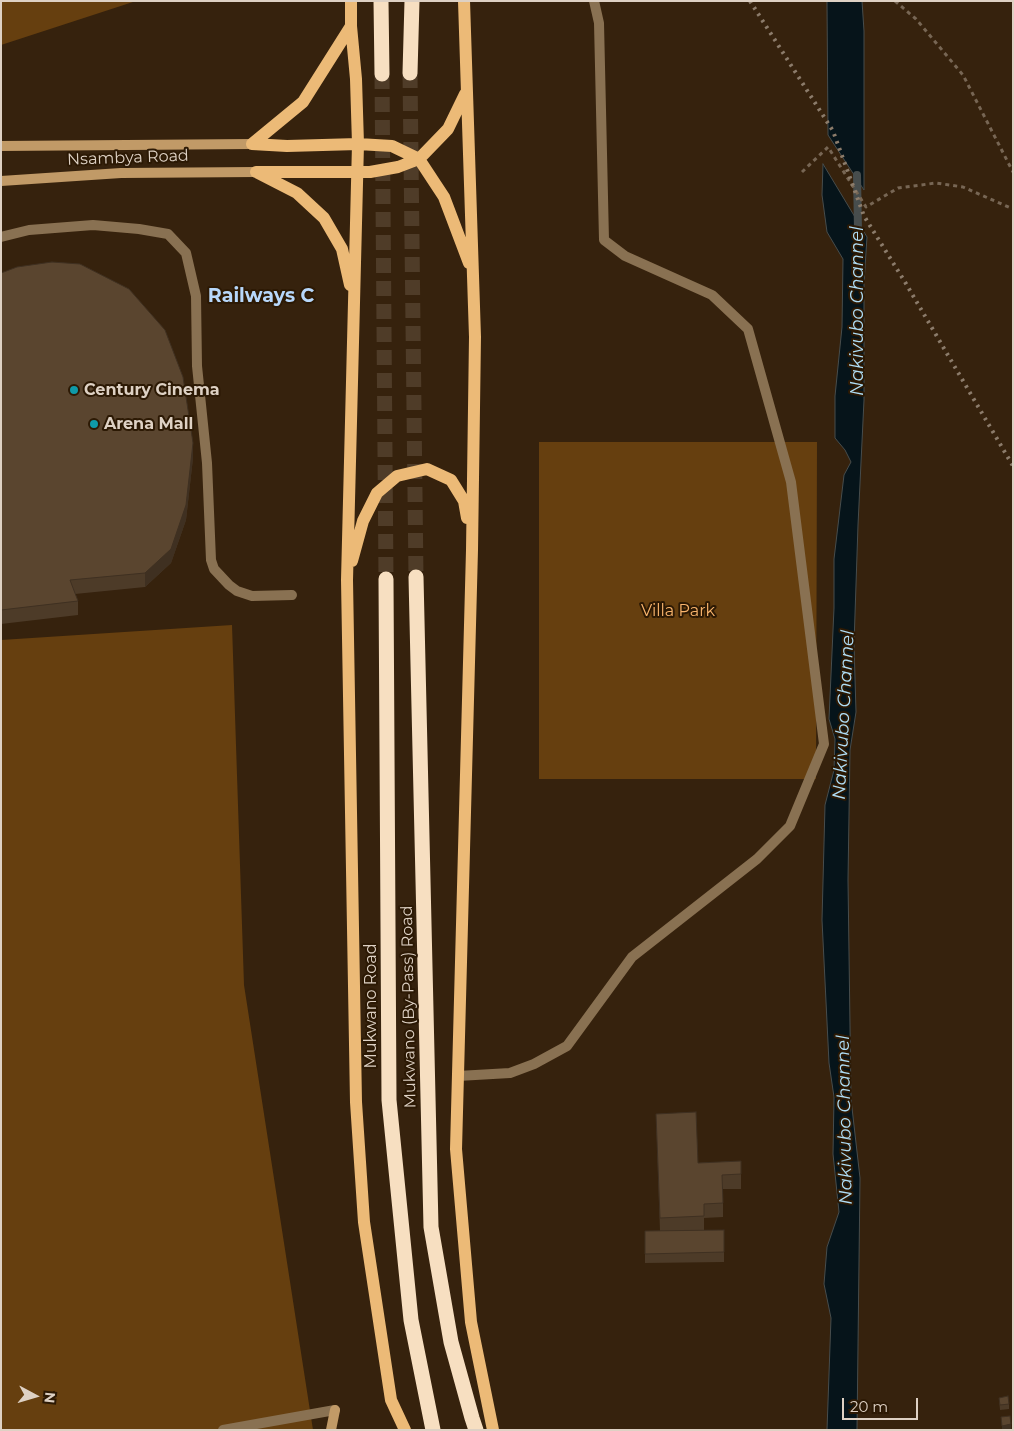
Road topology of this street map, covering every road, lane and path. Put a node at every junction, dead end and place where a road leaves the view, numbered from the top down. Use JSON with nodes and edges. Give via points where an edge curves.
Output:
{"nodes":[{"id":1,"x":351,"y":1,"type":"edge"},
{"id":2,"x":381,"y":1,"type":"edge"},
{"id":3,"x":412,"y":1,"type":"edge"},
{"id":4,"x":464,"y":1,"type":"edge"},
{"id":5,"x":594,"y":1,"type":"edge"},
{"id":6,"x":896,"y":1,"type":"edge"},
{"id":7,"x":351,"y":26,"type":"junction"},
{"id":8,"x":410,"y":73,"type":"tunnel mouth"},
{"id":9,"x":382,"y":74,"type":"tunnel mouth"},
{"id":10,"x":466,"y":91,"type":"junction"},
{"id":11,"x":252,"y":144,"type":"junction"},
{"id":12,"x":358,"y":144,"type":"junction"},
{"id":13,"x":1,"y":146,"type":"edge"},
{"id":14,"x":419,"y":158,"type":"junction"},
{"id":15,"x":256,"y":172,"type":"junction"},
{"id":16,"x":357,"y":172,"type":"junction"},
{"id":17,"x":802,"y":172,"type":"dead end"},
{"id":18,"x":1013,"y":172,"type":"edge"},
{"id":19,"x":1,"y":181,"type":"edge"},
{"id":20,"x":1013,"y":209,"type":"edge"},
{"id":21,"x":1,"y":238,"type":"edge"},
{"id":22,"x":473,"y":275,"type":"junction"},
{"id":23,"x":354,"y":304,"type":"junction"},
{"id":24,"x":472,"y":550,"type":"junction"},
{"id":25,"x":416,"y":577,"type":"tunnel mouth"},
{"id":26,"x":386,"y":578,"type":"tunnel mouth"},
{"id":27,"x":346,"y":580,"type":"junction"},
{"id":28,"x":292,"y":595,"type":"dead end"},
{"id":29,"x":458,"y":1076,"type":"junction"},
{"id":30,"x":335,"y":1410,"type":"joint"},
{"id":31,"x":223,"y":1430,"type":"edge"},
{"id":32,"x":331,"y":1430,"type":"edge"},
{"id":33,"x":405,"y":1430,"type":"edge"},
{"id":34,"x":433,"y":1430,"type":"edge"},
{"id":35,"x":476,"y":1430,"type":"edge"},
{"id":36,"x":493,"y":1430,"type":"edge"}],
"edges":[{"from":1,"to":7,"type":"main road"},
{"from":2,"to":9,"type":"highway"},
{"from":3,"to":8,"type":"highway"},
{"from":4,"to":10,"type":"main road"},
{"from":5,"to":29,"type":"lane","via":[[599,23],[604,240],[625,256],[712,295],[748,329],[791,482],[824,744],[790,826],[757,859],[632,957],[567,1046],[510,1073]]},
{"from":6,"to":18,"type":"path","via":[[916,19],[963,75]]},
{"from":7,"to":11,"type":"main road","via":[[303,102]]},
{"from":7,"to":12,"type":"main road"},
{"from":10,"to":14,"type":"main road","via":[[448,129]]},
{"from":10,"to":22,"type":"main road"},
{"from":11,"to":12,"type":"main road"},
{"from":11,"to":13,"type":"main road","name":"Nsambya Road"},
{"from":12,"to":14,"type":"main road","via":[[392,146]]},
{"from":12,"to":16,"type":"main road"},
{"from":14,"to":16,"type":"main road","via":[[398,167]]},
{"from":14,"to":22,"type":"main road","via":[[444,196]]},
{"from":15,"to":16,"type":"main road"},
{"from":15,"to":19,"type":"main road","name":"Nsambya Road","via":[[121,173]]},
{"from":15,"to":23,"type":"main road","via":[[296,193],[324,218],[342,249]]},
{"from":16,"to":23,"type":"main road"},
{"from":17,"to":20,"type":"path","via":[[828,147],[866,207],[898,188],[936,183],[963,187]]},
{"from":21,"to":28,"type":"lane","via":[[29,230],[93,225],[168,234],[186,253],[196,296],[197,366],[207,463],[210,560],[214,569],[237,591],[252,596]]},
{"from":22,"to":24,"type":"main road"},
{"from":23,"to":27,"type":"main road"},
{"from":24,"to":27,"type":"main road","via":[[464,501],[451,480],[427,469],[397,476],[377,493],[363,521]]},
{"from":24,"to":29,"type":"main road"},
{"from":25,"to":35,"type":"highway","name":"Mukwano (By-Pass) Road","via":[[432,1227],[451,1342]]},
{"from":26,"to":34,"type":"highway","name":"Mukwano Road","via":[[389,1100],[411,1320]]},
{"from":27,"to":33,"type":"main road","via":[[356,1102],[364,1222],[391,1400]]},
{"from":29,"to":36,"type":"main road","via":[[456,1149],[470,1322]]},
{"from":30,"to":31,"type":"lane"},
{"from":30,"to":32,"type":"main road"}]}
